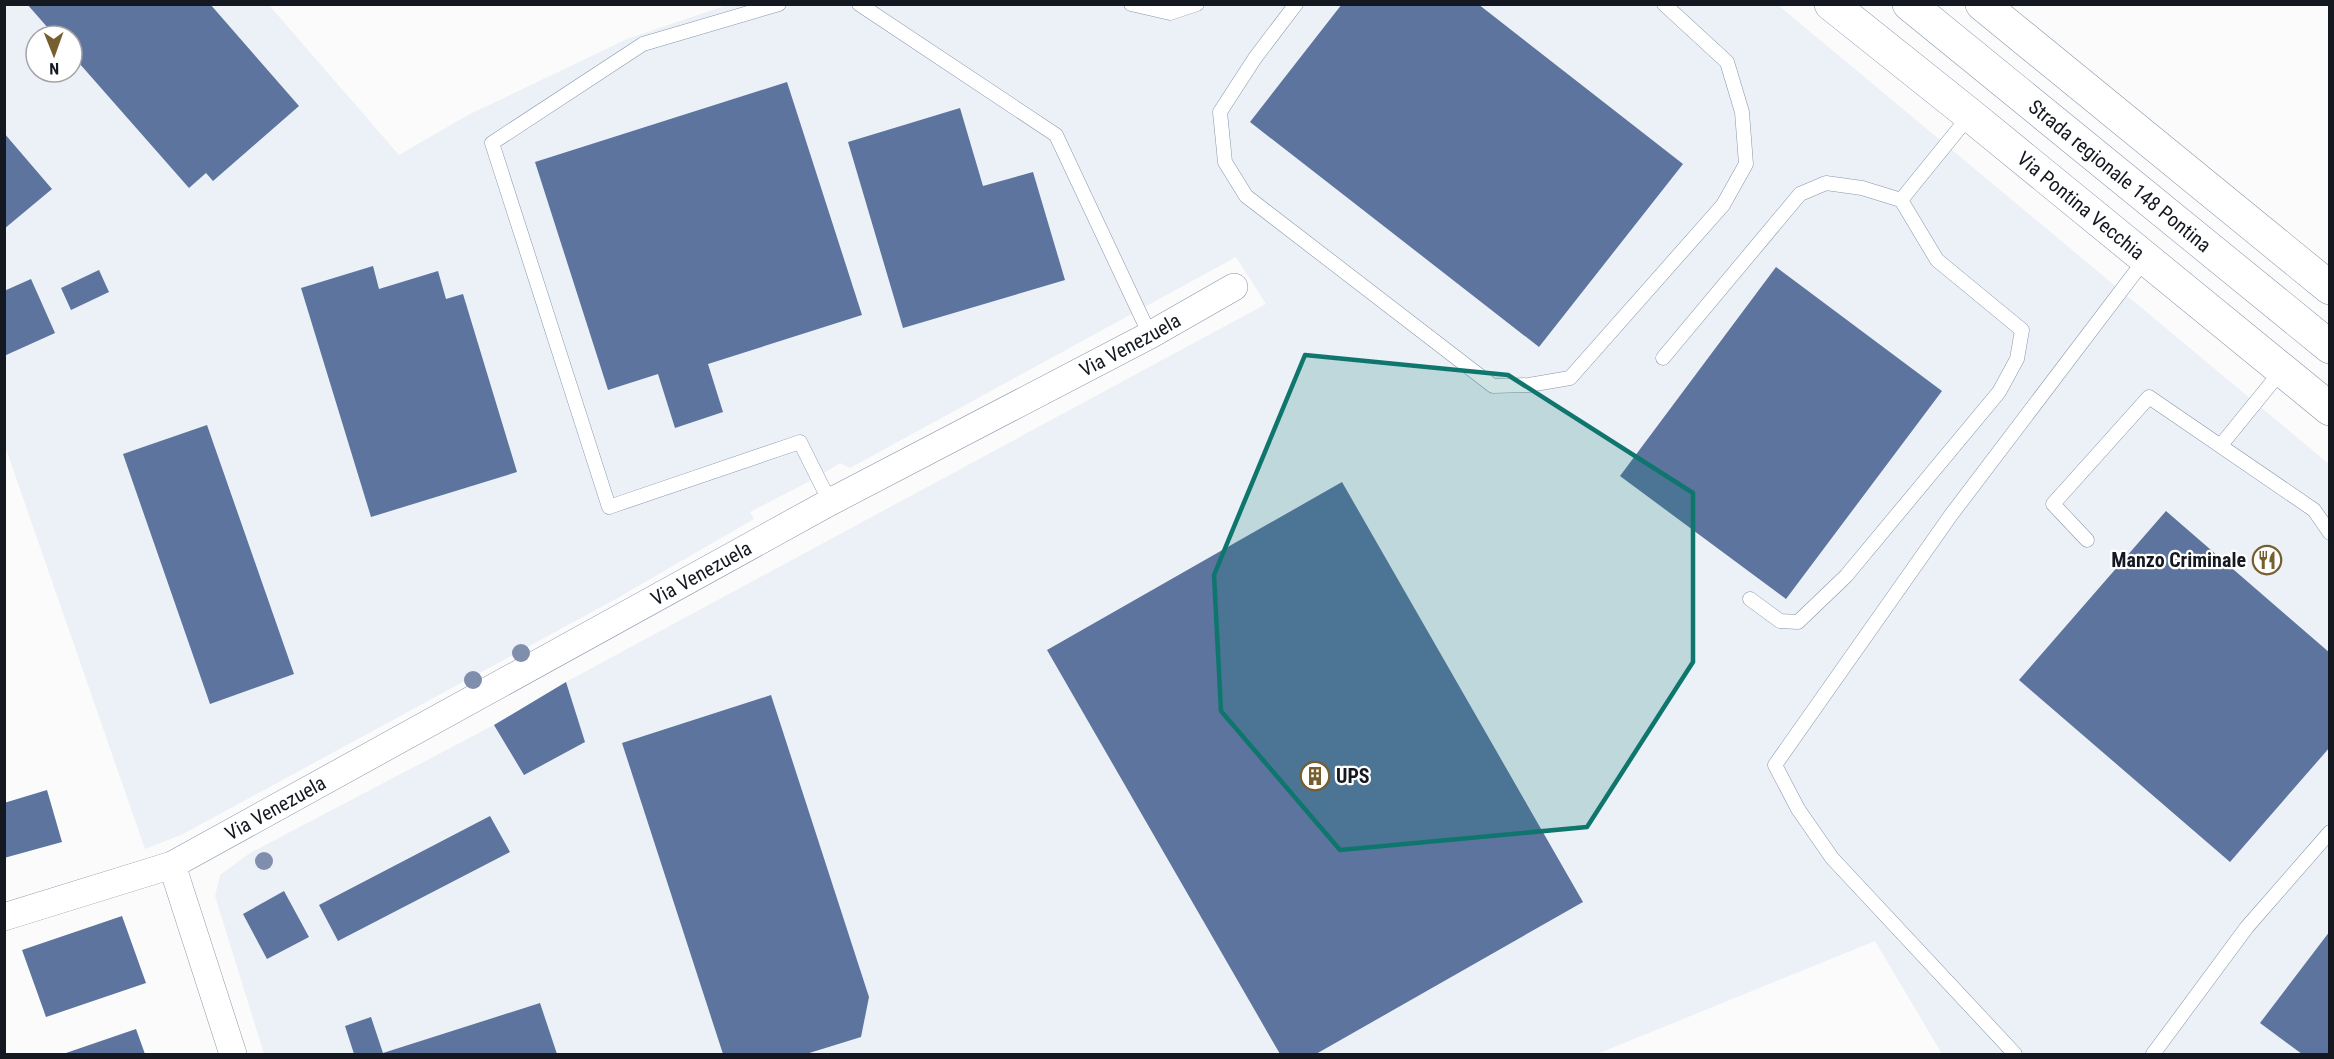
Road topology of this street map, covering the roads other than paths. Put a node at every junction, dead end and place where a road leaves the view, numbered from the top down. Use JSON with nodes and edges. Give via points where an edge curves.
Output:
{"nodes":[{"id":1,"x":779,"y":4,"type":"edge"},
{"id":2,"x":860,"y":4,"type":"edge"},
{"id":3,"x":1131,"y":4,"type":"edge"},
{"id":4,"x":1197,"y":4,"type":"edge"},
{"id":5,"x":1296,"y":4,"type":"edge"},
{"id":6,"x":1664,"y":4,"type":"edge"},
{"id":7,"x":1831,"y":4,"type":"edge"},
{"id":8,"x":1909,"y":4,"type":"edge"},
{"id":9,"x":1982,"y":4,"type":"edge"},
{"id":10,"x":1995,"y":4,"type":"edge"},
{"id":11,"x":2028,"y":42,"type":"junction"},
{"id":12,"x":1970,"y":115,"type":"junction"},
{"id":13,"x":1901,"y":200,"type":"junction"},
{"id":14,"x":2146,"y":258,"type":"junction"},
{"id":15,"x":1234,"y":287,"type":"dead end"},
{"id":16,"x":2330,"y":288,"type":"edge"},
{"id":17,"x":1150,"y":335,"type":"junction"},
{"id":18,"x":2330,"y":347,"type":"edge"},
{"id":19,"x":1663,"y":358,"type":"dead end"},
{"id":20,"x":2282,"y":370,"type":"junction"},
{"id":21,"x":2330,"y":409,"type":"edge"},
{"id":22,"x":2221,"y":445,"type":"junction"},
{"id":23,"x":830,"y":502,"type":"junction"},
{"id":24,"x":2314,"y":510,"type":"junction"},
{"id":25,"x":2330,"y":516,"type":"edge"},
{"id":26,"x":2330,"y":533,"type":"edge"},
{"id":27,"x":2087,"y":540,"type":"dead end"},
{"id":28,"x":1750,"y":599,"type":"dead end"},
{"id":29,"x":2330,"y":832,"type":"edge"},
{"id":30,"x":172,"y":865,"type":"junction"},
{"id":31,"x":4,"y":917,"type":"edge"},
{"id":32,"x":233,"y":1054,"type":"edge"},
{"id":33,"x":2015,"y":1054,"type":"edge"},
{"id":34,"x":2153,"y":1054,"type":"edge"}],
"edges":[{"from":1,"to":23,"type":"lane","via":[[643,44],[492,143],[609,507],[800,442]]},
{"from":2,"to":17,"type":"lane","via":[[1056,135]]},
{"from":3,"to":4,"type":"lane","via":[[1170,14]]},
{"from":5,"to":6,"type":"lane","via":[[1220,112],[1225,162],[1246,196],[1493,386],[1529,386],[1570,378],[1723,205],[1746,164],[1742,112],[1727,62]]},
{"from":7,"to":12,"type":"main road","name":"Via Pontina Vecchia"},
{"from":8,"to":18,"type":"main road","name":"Strada regionale 148 Pontina"},
{"from":9,"to":11,"type":"main road"},
{"from":10,"to":11,"type":"main road"},
{"from":11,"to":16,"type":"main road"},
{"from":12,"to":13,"type":"lane"},
{"from":12,"to":14,"type":"main road","name":"Via Pontina Vecchia"},
{"from":13,"to":19,"type":"lane","via":[[1862,188],[1826,183],[1800,194]]},
{"from":13,"to":28,"type":"lane","via":[[1937,260],[2022,330],[2017,359],[1999,392],[1846,576],[1798,622],[1780,621]]},
{"from":14,"to":20,"type":"main road","name":"Via Pontina Vecchia"},
{"from":14,"to":33,"type":"lane","via":[[1951,515],[1775,765],[1798,809],[1832,858]]},
{"from":15,"to":17,"type":"street","name":"Via Venezuela"},
{"from":17,"to":23,"type":"street","name":"Via Venezuela"},
{"from":20,"to":21,"type":"main road","name":"Via Pontina Vecchia"},
{"from":20,"to":22,"type":"lane"},
{"from":22,"to":24,"type":"lane"},
{"from":22,"to":27,"type":"lane","via":[[2149,397],[2053,504]]},
{"from":23,"to":30,"type":"street","name":"Via Venezuela"},
{"from":24,"to":25,"type":"lane"},
{"from":24,"to":26,"type":"lane"},
{"from":29,"to":34,"type":"lane","via":[[2247,927]]},
{"from":30,"to":31,"type":"street","name":"Via Venezuela"},
{"from":30,"to":32,"type":"street"}]}
